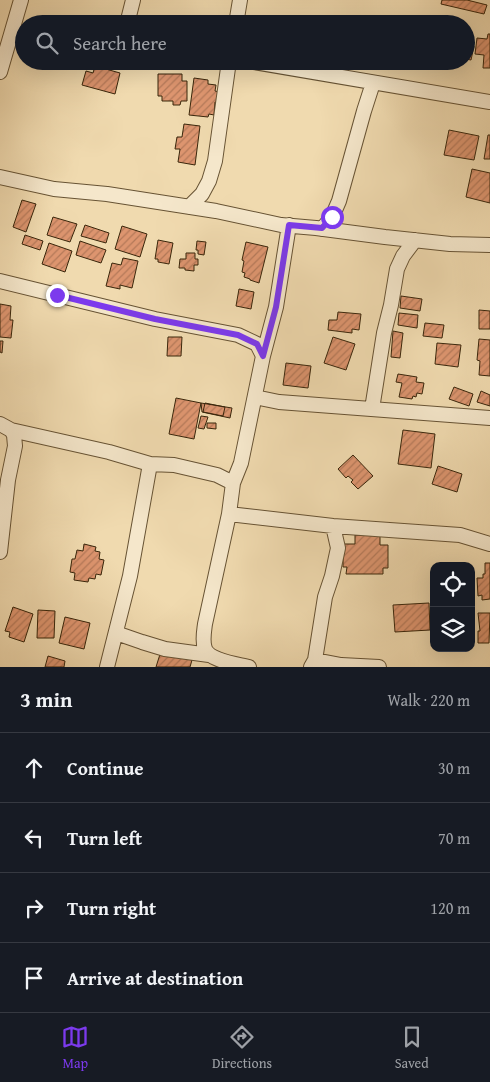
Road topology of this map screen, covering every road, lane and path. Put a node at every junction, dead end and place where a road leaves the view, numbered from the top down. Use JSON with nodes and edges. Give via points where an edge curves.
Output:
{"nodes":[{"id":1,"x":21,"y":0,"type":"edge"},
{"id":2,"x":133,"y":0,"type":"edge"},
{"id":3,"x":240,"y":0,"type":"edge"},
{"id":4,"x":17,"y":15,"type":"edge"},
{"id":5,"x":129,"y":15,"type":"edge"},
{"id":6,"x":238,"y":15,"type":"edge"},
{"id":7,"x":15,"y":21,"type":"edge"},
{"id":8,"x":228,"y":70,"type":"edge"},
{"id":9,"x":299,"y":70,"type":"edge"},
{"id":10,"x":0,"y":72,"type":"edge"},
{"id":11,"x":373,"y":83,"type":"junction"},
{"id":12,"x":490,"y":102,"type":"edge"},
{"id":13,"x":0,"y":177,"type":"edge"},
{"id":14,"x":189,"y":207,"type":"junction"},
{"id":15,"x":289,"y":225,"type":"junction"},
{"id":16,"x":322,"y":228,"type":"junction"},
{"id":17,"x":415,"y":240,"type":"junction"},
{"id":18,"x":490,"y":245,"type":"edge"},
{"id":19,"x":0,"y":281,"type":"edge"},
{"id":20,"x":263,"y":356,"type":"junction"},
{"id":21,"x":255,"y":397,"type":"junction"},
{"id":22,"x":372,"y":409,"type":"junction"},
{"id":23,"x":490,"y":418,"type":"edge"},
{"id":24,"x":5,"y":427,"type":"edge"},
{"id":25,"x":150,"y":464,"type":"junction"},
{"id":26,"x":233,"y":483,"type":"junction"},
{"id":27,"x":229,"y":514,"type":"junction"},
{"id":28,"x":333,"y":526,"type":"junction"},
{"id":29,"x":490,"y":544,"type":"edge"},
{"id":30,"x":0,"y":552,"type":"edge"},
{"id":31,"x":116,"y":633,"type":"junction"},
{"id":32,"x":209,"y":655,"type":"junction"},
{"id":33,"x":312,"y":664,"type":"edge"},
{"id":34,"x":108,"y":667,"type":"edge"},
{"id":35,"x":249,"y":667,"type":"edge"},
{"id":36,"x":379,"y":667,"type":"edge"}],
"edges":[{"from":1,"to":4,"type":"street"},
{"from":2,"to":5,"type":"street"},
{"from":3,"to":6,"type":"street"},
{"from":7,"to":10,"type":"street"},
{"from":8,"to":14,"type":"street","via":[[215,161],[202,194]]},
{"from":9,"to":11,"type":"street"},
{"from":11,"to":12,"type":"street"},
{"from":11,"to":16,"type":"street","via":[[339,201],[332,217]]},
{"from":13,"to":14,"type":"street","via":[[54,189]]},
{"from":14,"to":15,"type":"street"},
{"from":15,"to":16,"type":"street"},
{"from":15,"to":20,"type":"street","via":[[276,307]]},
{"from":16,"to":17,"type":"street"},
{"from":17,"to":18,"type":"street"},
{"from":17,"to":22,"type":"street","via":[[397,270]]},
{"from":19,"to":20,"type":"street","via":[[155,319],[238,335],[257,344]]},
{"from":20,"to":21,"type":"street"},
{"from":21,"to":22,"type":"street","via":[[279,402]]},
{"from":21,"to":26,"type":"street"},
{"from":22,"to":23,"type":"street"},
{"from":24,"to":25,"type":"street"},
{"from":24,"to":30,"type":"street","via":[[14,435],[15,446]]},
{"from":25,"to":26,"type":"street","via":[[174,465],[217,475]]},
{"from":25,"to":31,"type":"street"},
{"from":26,"to":27,"type":"street"},
{"from":27,"to":28,"type":"street"},
{"from":27,"to":32,"type":"street","via":[[205,624],[205,648]]},
{"from":28,"to":29,"type":"street","via":[[460,535]]},
{"from":28,"to":33,"type":"street","via":[[338,548]]},
{"from":31,"to":32,"type":"street","via":[[165,649]]},
{"from":31,"to":34,"type":"street"},
{"from":32,"to":35,"type":"street"},
{"from":33,"to":36,"type":"street"}]}
